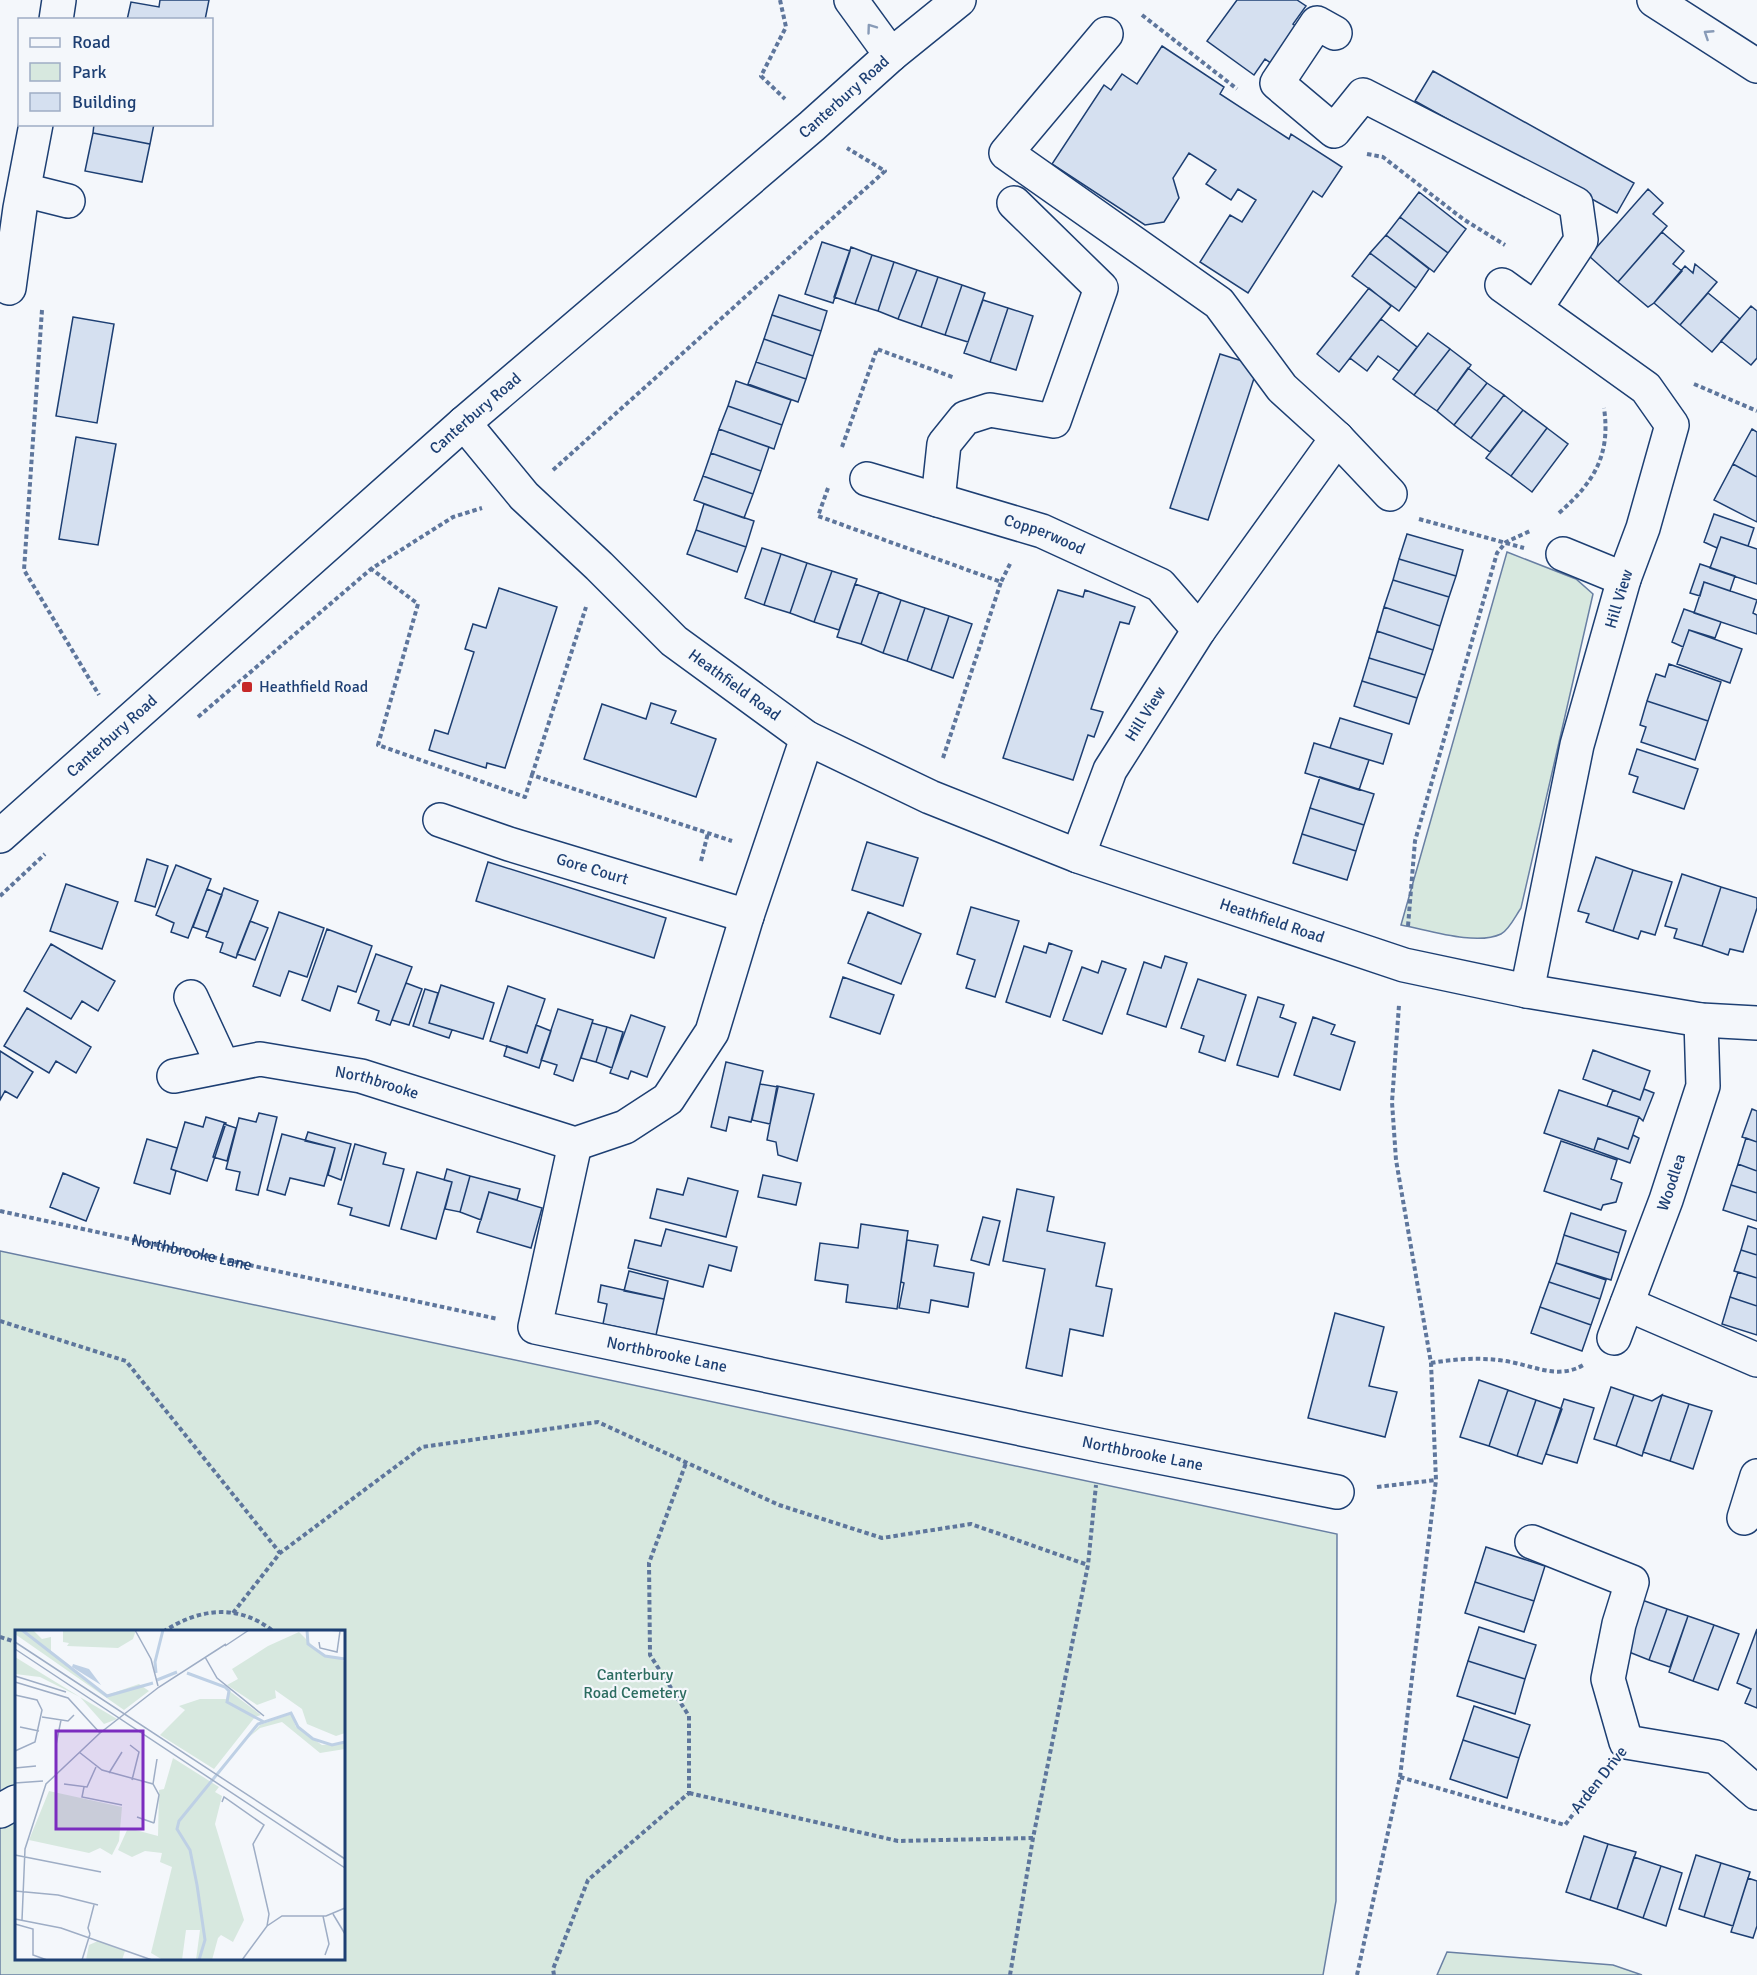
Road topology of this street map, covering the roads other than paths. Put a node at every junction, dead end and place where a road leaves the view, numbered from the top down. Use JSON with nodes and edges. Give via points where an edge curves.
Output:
{"nodes":[{"id":1,"x":59,"y":0,"type":"edge"},
{"id":2,"x":851,"y":0,"type":"edge"},
{"id":3,"x":1654,"y":0,"type":"edge"},
{"id":4,"x":939,"y":7,"type":"edge"},
{"id":5,"x":56,"y":18,"type":"edge"},
{"id":6,"x":1335,"y":33,"type":"dead end"},
{"id":7,"x":1106,"y":34,"type":"dead end"},
{"id":8,"x":891,"y":55,"type":"junction"},
{"id":9,"x":1757,"y":66,"type":"edge"},
{"id":10,"x":36,"y":126,"type":"edge"},
{"id":11,"x":24,"y":190,"type":"junction"},
{"id":12,"x":68,"y":201,"type":"dead end"},
{"id":13,"x":1014,"y":203,"type":"dead end"},
{"id":14,"x":1502,"y":285,"type":"dead end"},
{"id":15,"x":9,"y":288,"type":"road end"},
{"id":16,"x":1536,"y":308,"type":"junction"},
{"id":17,"x":464,"y":423,"type":"junction"},
{"id":18,"x":1337,"y":438,"type":"junction"},
{"id":19,"x":867,"y":479,"type":"dead end"},
{"id":20,"x":1390,"y":494,"type":"road end"},
{"id":21,"x":938,"y":500,"type":"junction"},
{"id":22,"x":1563,"y":554,"type":"road end"},
{"id":23,"x":1624,"y":579,"type":"junction"},
{"id":24,"x":1198,"y":630,"type":"junction"},
{"id":25,"x":807,"y":738,"type":"junction"},
{"id":26,"x":440,"y":820,"type":"dead end"},
{"id":27,"x":0,"y":836,"type":"edge"},
{"id":28,"x":1078,"y":856,"type":"junction"},
{"id":29,"x":747,"y":916,"type":"junction"},
{"id":30,"x":1527,"y":992,"type":"junction"},
{"id":31,"x":191,"y":997,"type":"dead end"},
{"id":32,"x":1701,"y":1020,"type":"junction"},
{"id":33,"x":1757,"y":1023,"type":"edge"},
{"id":34,"x":223,"y":1066,"type":"junction"},
{"id":35,"x":174,"y":1076,"type":"dead end"},
{"id":36,"x":575,"y":1144,"type":"junction"},
{"id":37,"x":1627,"y":1304,"type":"junction"},
{"id":38,"x":1614,"y":1338,"type":"road end"},
{"id":39,"x":1757,"y":1359,"type":"edge"},
{"id":40,"x":1757,"y":1476,"type":"edge"},
{"id":41,"x":1337,"y":1492,"type":"road end"},
{"id":42,"x":1744,"y":1518,"type":"dead end"},
{"id":43,"x":1532,"y":1542,"type":"dead end"},
{"id":44,"x":1757,"y":1793,"type":"edge"},
{"id":45,"x":15,"y":1803,"type":"edge"},
{"id":46,"x":0,"y":1811,"type":"edge"}],
"edges":[{"from":1,"to":5,"type":"main road"},
{"from":8,"to":2,"type":"main road","one_way":true},
{"from":9,"to":3,"type":"main road","one_way":true},
{"from":4,"to":8,"type":"main road","name":"Canterbury Road"},
{"from":6,"to":16,"type":"main road","via":[[1317,23],[1277,83],[1334,131],[1363,95],[1576,204],[1581,240]]},
{"from":7,"to":18,"type":"main road","via":[[1006,153],[1219,303],[1282,388]]},
{"from":8,"to":17,"type":"main road","name":"Canterbury Road"},
{"from":10,"to":11,"type":"main road"},
{"from":11,"to":12,"type":"main road"},
{"from":11,"to":15,"type":"main road"},
{"from":13,"to":21,"type":"main road","via":[[1101,288],[1054,421],[990,410],[965,418],[944,444]]},
{"from":14,"to":16,"type":"main road","name":"Hill View"},
{"from":16,"to":23,"type":"main road","name":"Hill View","via":[[1646,388],[1672,425]]},
{"from":17,"to":25,"type":"main road","name":"Heathfield Road","via":[[524,496],[674,641]]},
{"from":17,"to":27,"type":"main road","name":"Canterbury Road"},
{"from":18,"to":20,"type":"main road"},
{"from":18,"to":24,"type":"main road","name":"Hill View"},
{"from":19,"to":21,"type":"main road","name":"Copperwood"},
{"from":21,"to":24,"type":"main road","name":"Copperwood","via":[[1042,531],[1160,585]]},
{"from":22,"to":23,"type":"main road"},
{"from":23,"to":30,"type":"main road","name":"Hill View","via":[[1576,745]]},
{"from":24,"to":28,"type":"main road","name":"Hill View","via":[[1110,770]]},
{"from":25,"to":28,"type":"main road","name":"Heathfield Road","via":[[930,797]]},
{"from":25,"to":29,"type":"main road"},
{"from":26,"to":29,"type":"main road","name":"Gore Court"},
{"from":28,"to":30,"type":"main road","name":"Heathfield Road","via":[[1404,965]]},
{"from":29,"to":36,"type":"main road","via":[[712,1032],[668,1099],[625,1127]]},
{"from":30,"to":32,"type":"main road","name":"Heathfield Road"},
{"from":31,"to":34,"type":"main road"},
{"from":32,"to":33,"type":"main road","name":"Heathfield Road"},
{"from":32,"to":37,"type":"main road","name":"Woodlea","via":[[1703,1086]]},
{"from":34,"to":35,"type":"main road","name":"Northbrooke"},
{"from":34,"to":36,"type":"main road","name":"Northbrooke","via":[[260,1059],[361,1076]]},
{"from":36,"to":41,"type":"main road","name":"Northbrooke Lane","via":[[535,1327]]},
{"from":37,"to":38,"type":"main road","name":"Woodlea"},
{"from":37,"to":39,"type":"main road"},
{"from":40,"to":42,"type":"main road"},
{"from":43,"to":44,"type":"main road","name":"Arden Drive","via":[[1632,1582],[1608,1679],[1626,1742],[1716,1756]]},
{"from":45,"to":46,"type":"main road"}]}
